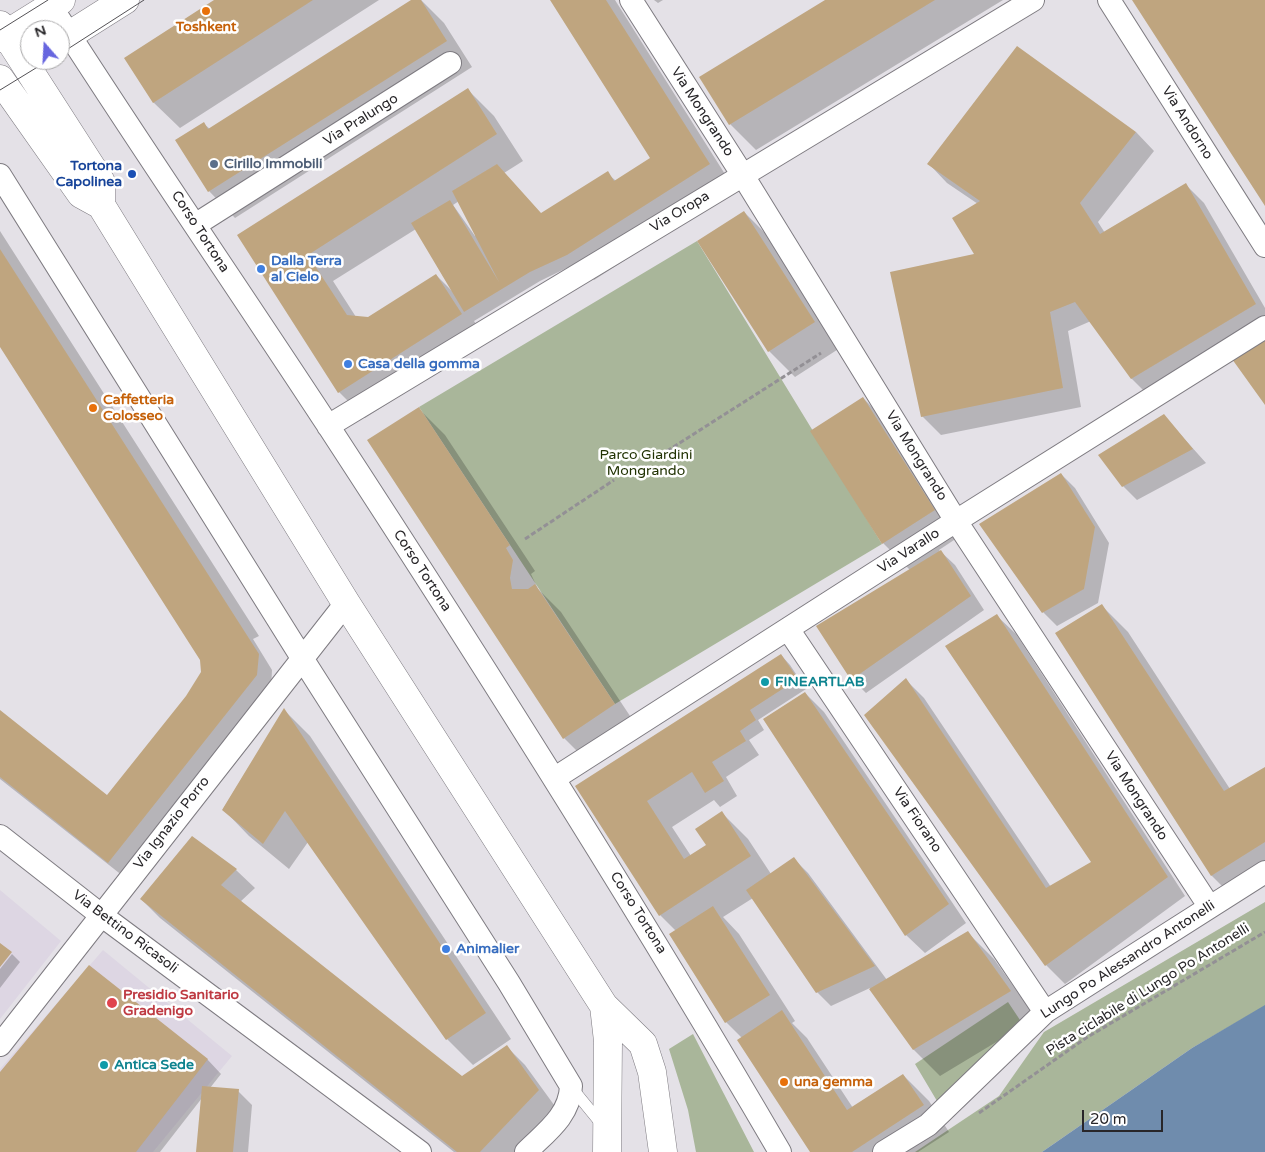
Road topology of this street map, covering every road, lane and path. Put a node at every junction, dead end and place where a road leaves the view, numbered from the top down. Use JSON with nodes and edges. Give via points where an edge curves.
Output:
{"nodes":[{"id":1,"x":125,"y":0,"type":"edge"},
{"id":2,"x":631,"y":0,"type":"edge"},
{"id":3,"x":1033,"y":0,"type":"edge"},
{"id":4,"x":1109,"y":0,"type":"edge"},
{"id":5,"x":53,"y":2,"type":"edge"},
{"id":6,"x":59,"y":20,"type":"edge"},
{"id":7,"x":2,"y":32,"type":"edge"},
{"id":8,"x":70,"y":35,"type":"edge"},
{"id":9,"x":70,"y":45,"type":"edge"},
{"id":10,"x":20,"y":53,"type":"edge"},
{"id":11,"x":450,"y":63,"type":"dead end"},
{"id":12,"x":20,"y":65,"type":"edge"},
{"id":13,"x":33,"y":70,"type":"edge"},
{"id":14,"x":0,"y":78,"type":"edge"},
{"id":15,"x":742,"y":174,"type":"junction"},
{"id":16,"x":0,"y":175,"type":"edge"},
{"id":17,"x":101,"y":205,"type":"junction"},
{"id":18,"x":196,"y":225,"type":"junction"},
{"id":19,"x":1265,"y":246,"type":"edge"},
{"id":20,"x":1265,"y":327,"type":"edge"},
{"id":21,"x":821,"y":353,"type":"dead end"},
{"id":22,"x":328,"y":426,"type":"junction"},
{"id":23,"x":667,"y":451,"type":"dead end"},
{"id":24,"x":614,"y":480,"type":"dead end"},
{"id":25,"x":956,"y":521,"type":"junction"},
{"id":26,"x":525,"y":539,"type":"dead end"},
{"id":27,"x":346,"y":603,"type":"junction"},
{"id":28,"x":788,"y":629,"type":"junction"},
{"id":29,"x":302,"y":658,"type":"junction"},
{"id":30,"x":555,"y":778,"type":"junction"},
{"id":31,"x":0,"y":836,"type":"edge"},
{"id":32,"x":1265,"y":872,"type":"edge"},
{"id":33,"x":1208,"y":906,"type":"junction"},
{"id":34,"x":101,"y":915,"type":"junction"},
{"id":35,"x":1265,"y":932,"type":"edge"},
{"id":36,"x":604,"y":1006,"type":"junction"},
{"id":37,"x":1045,"y":1012,"type":"junction"},
{"id":38,"x":0,"y":1045,"type":"edge"},
{"id":39,"x":571,"y":1092,"type":"junction"},
{"id":40,"x":977,"y":1114,"type":"dead end"},
{"id":41,"x":607,"y":1142,"type":"edge"},
{"id":42,"x":420,"y":1152,"type":"edge"},
{"id":43,"x":526,"y":1152,"type":"edge"},
{"id":44,"x":662,"y":1152,"type":"edge"},
{"id":45,"x":780,"y":1152,"type":"edge"},
{"id":46,"x":884,"y":1152,"type":"edge"}],
"edges":[{"from":1,"to":8,"type":"main road"},
{"from":2,"to":15,"type":"street","name":"Via Mongrando"},
{"from":3,"to":15,"type":"street","name":"Via Oropa"},
{"from":4,"to":19,"type":"street","name":"Via Andorno"},
{"from":5,"to":6,"type":"street","name":"Corso Tortona"},
{"from":5,"to":7,"type":"main road"},
{"from":7,"to":10,"type":"main road"},
{"from":9,"to":18,"type":"street","name":"Corso Tortona"},
{"from":11,"to":18,"type":"street","name":"Via Pralungo"},
{"from":12,"to":14,"type":"main road"},
{"from":13,"to":17,"type":"main road","via":[[101,182]]},
{"from":14,"to":17,"type":"main road","via":[[81,194]]},
{"from":15,"to":22,"type":"street","name":"Via Oropa"},
{"from":15,"to":25,"type":"street","name":"Via Mongrando"},
{"from":16,"to":29,"type":"street"},
{"from":17,"to":27,"type":"main road"},
{"from":18,"to":22,"type":"street","name":"Corso Tortona"},
{"from":20,"to":25,"type":"street","name":"Via Varallo"},
{"from":21,"to":23,"type":"path"},
{"from":22,"to":30,"type":"street","name":"Corso Tortona"},
{"from":24,"to":26,"type":"path"},
{"from":25,"to":28,"type":"street","name":"Via Varallo"},
{"from":25,"to":33,"type":"street","name":"Via Mongrando"},
{"from":27,"to":29,"type":"street","name":"Via Ignazio Porro"},
{"from":27,"to":36,"type":"main road"},
{"from":28,"to":30,"type":"street","name":"Via Varallo"},
{"from":28,"to":37,"type":"street","name":"Via Fiorano"},
{"from":29,"to":34,"type":"street","name":"Via Ignazio Porro"},
{"from":29,"to":39,"type":"street","via":[[509,983]]},
{"from":30,"to":45,"type":"street","name":"Corso Tortona"},
{"from":31,"to":34,"type":"street","name":"Via Bettino Ricasoli"},
{"from":32,"to":33,"type":"street","name":"Lungo Po Alessandro Antonelli"},
{"from":33,"to":37,"type":"street","name":"Lungo Po Alessandro Antonelli"},
{"from":34,"to":38,"type":"street","name":"Via Ignazio Porro"},
{"from":34,"to":42,"type":"street","name":"Via Bettino Ricasoli"},
{"from":35,"to":40,"type":"path","name":"Pista ciclabile di Lungo Po Antonelli","via":[[1086,1038]]},
{"from":36,"to":41,"type":"main road","via":[[608,1041]]},
{"from":36,"to":44,"type":"main road","via":[[643,1044],[652,1072]]},
{"from":37,"to":46,"type":"street","name":"Lungo Po Alessandro Antonelli","via":[[928,1125]]},
{"from":39,"to":41,"type":"lane"},
{"from":39,"to":43,"type":"street","via":[[564,1115]]}]}
